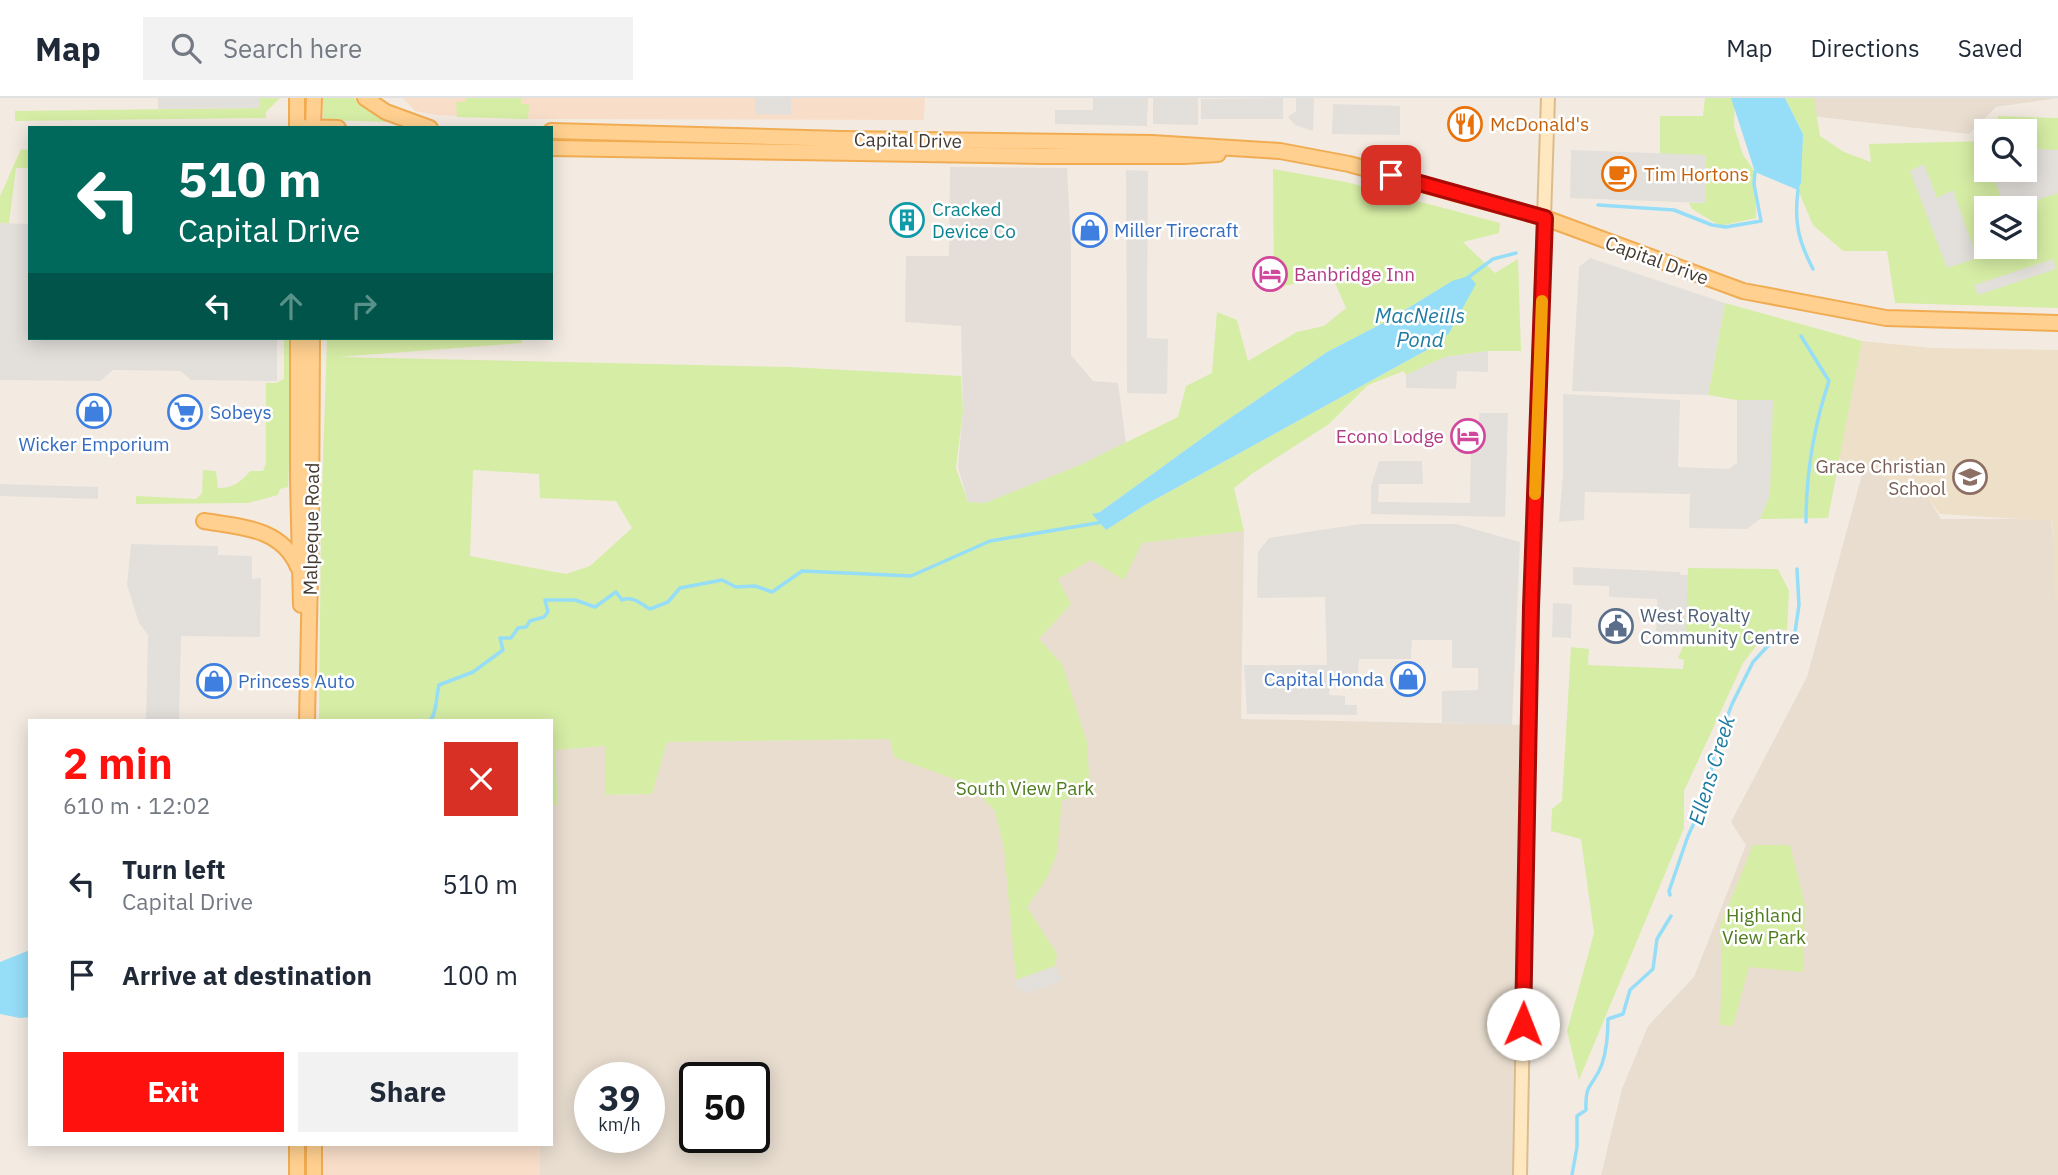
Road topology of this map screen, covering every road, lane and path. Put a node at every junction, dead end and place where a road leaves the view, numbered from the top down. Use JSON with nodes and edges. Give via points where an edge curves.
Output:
{"nodes":[{"id":1,"x":297,"y":98,"type":"edge"},
{"id":2,"x":314,"y":98,"type":"edge"},
{"id":3,"x":365,"y":98,"type":"edge"},
{"id":4,"x":1548,"y":98,"type":"edge"},
{"id":5,"x":297,"y":126,"type":"edge"},
{"id":6,"x":313,"y":126,"type":"edge"},
{"id":7,"x":424,"y":126,"type":"edge"},
{"id":8,"x":553,"y":131,"type":"edge"},
{"id":9,"x":553,"y":148,"type":"edge"},
{"id":10,"x":1264,"y":151,"type":"junction"},
{"id":11,"x":1545,"y":218,"type":"junction"},
{"id":12,"x":2058,"y":323,"type":"edge"},
{"id":13,"x":298,"y":340,"type":"edge"},
{"id":14,"x":312,"y":340,"type":"edge"},
{"id":15,"x":204,"y":521,"type":"dead end"},
{"id":16,"x":300,"y":572,"type":"junction"},
{"id":17,"x":309,"y":658,"type":"junction"},
{"id":18,"x":307,"y":719,"type":"edge"},
{"id":19,"x":297,"y":1146,"type":"edge"},
{"id":20,"x":314,"y":1146,"type":"edge"},
{"id":21,"x":297,"y":1175,"type":"edge"},
{"id":22,"x":314,"y":1175,"type":"edge"},
{"id":23,"x":1520,"y":1175,"type":"edge"}],
"edges":[{"from":1,"to":5,"type":"main road"},
{"from":2,"to":6,"type":"main road"},
{"from":3,"to":7,"type":"main road","via":[[386,112]]},
{"from":4,"to":11,"type":"main road"},
{"from":8,"to":10,"type":"main road","name":"Capital Drive","via":[[1152,143]]},
{"from":9,"to":10,"type":"main road","name":"Capital Drive","via":[[1112,157]]},
{"from":10,"to":11,"type":"main road","name":"Capital Drive","via":[[1349,164]]},
{"from":11,"to":12,"type":"main road","name":"Capital Drive","via":[[1743,291],[1886,318]]},
{"from":11,"to":23,"type":"main road","via":[[1531,607]]},
{"from":13,"to":16,"type":"main road"},
{"from":14,"to":17,"type":"main road","name":"Malpeque Road"},
{"from":15,"to":16,"type":"main road","via":[[261,530],[279,541]]},
{"from":16,"to":17,"type":"main road"},
{"from":17,"to":18,"type":"main road","name":"Malpeque Road"},
{"from":19,"to":21,"type":"main road"},
{"from":20,"to":22,"type":"main road"}]}
